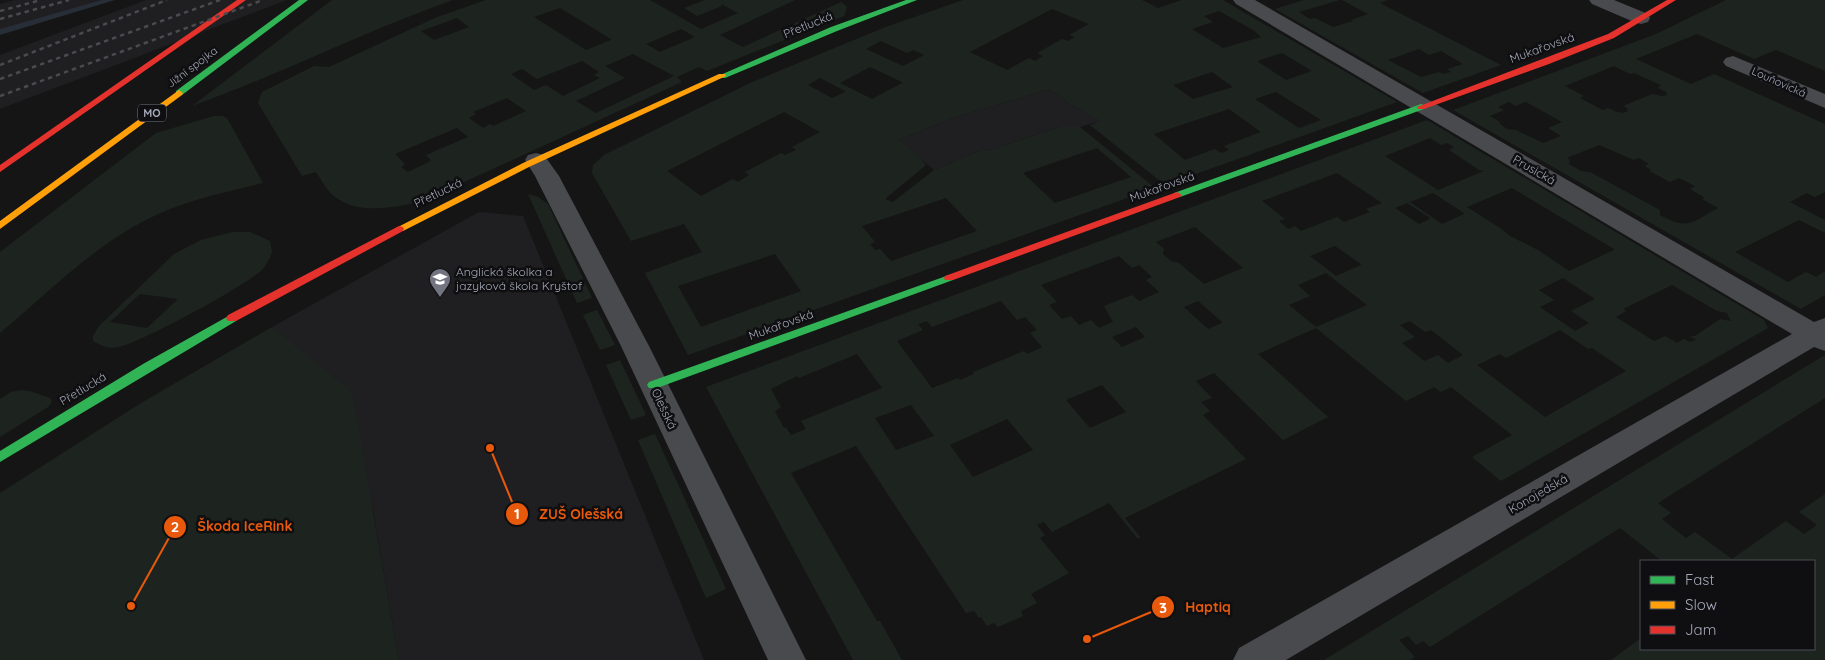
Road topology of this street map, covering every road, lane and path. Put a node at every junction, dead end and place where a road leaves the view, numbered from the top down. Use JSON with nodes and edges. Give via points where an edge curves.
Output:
{"nodes":[{"id":1,"x":242,"y":0,"type":"edge"},
{"id":2,"x":304,"y":0,"type":"edge"},
{"id":3,"x":912,"y":0,"type":"edge"},
{"id":4,"x":1242,"y":0,"type":"edge"},
{"id":5,"x":1598,"y":0,"type":"edge"},
{"id":6,"x":1672,"y":0,"type":"edge"},
{"id":7,"x":1642,"y":18,"type":"junction"},
{"id":8,"x":1733,"y":62,"type":"dead end"},
{"id":9,"x":1825,"y":102,"type":"edge"},
{"id":10,"x":1424,"y":106,"type":"junction"},
{"id":11,"x":536,"y":160,"type":"junction"},
{"id":12,"x":0,"y":169,"type":"edge"},
{"id":13,"x":0,"y":226,"type":"edge"},
{"id":14,"x":1821,"y":334,"type":"edge"},
{"id":15,"x":654,"y":385,"type":"junction"},
{"id":16,"x":0,"y":457,"type":"edge"},
{"id":17,"x":788,"y":660,"type":"edge"},
{"id":18,"x":1252,"y":660,"type":"edge"}],
"edges":[{"from":1,"to":12,"type":"main road","name":"Jižní spojka"},
{"from":2,"to":13,"type":"main road","name":"Jižní spojka","number":"MO"},
{"from":3,"to":11,"type":"main road","name":"Přetlucká","via":[[766,56]]},
{"from":4,"to":10,"type":"street","name":"Prusická"},
{"from":5,"to":7,"type":"street"},
{"from":6,"to":7,"type":"main road","name":"Mukařovská"},
{"from":7,"to":10,"type":"main road","name":"Mukařovská","via":[[1603,40]]},
{"from":8,"to":9,"type":"street","name":"Louňovická"},
{"from":10,"to":14,"type":"street","name":"Prusická"},
{"from":10,"to":15,"type":"main road","name":"Mukařovská"},
{"from":11,"to":15,"type":"street","name":"Olešská"},
{"from":11,"to":16,"type":"main road","name":"Přetlucká","via":[[345,256],[91,399]]},
{"from":14,"to":18,"type":"street","name":"Konojedská"},
{"from":15,"to":17,"type":"street","name":"Olešská"}]}
